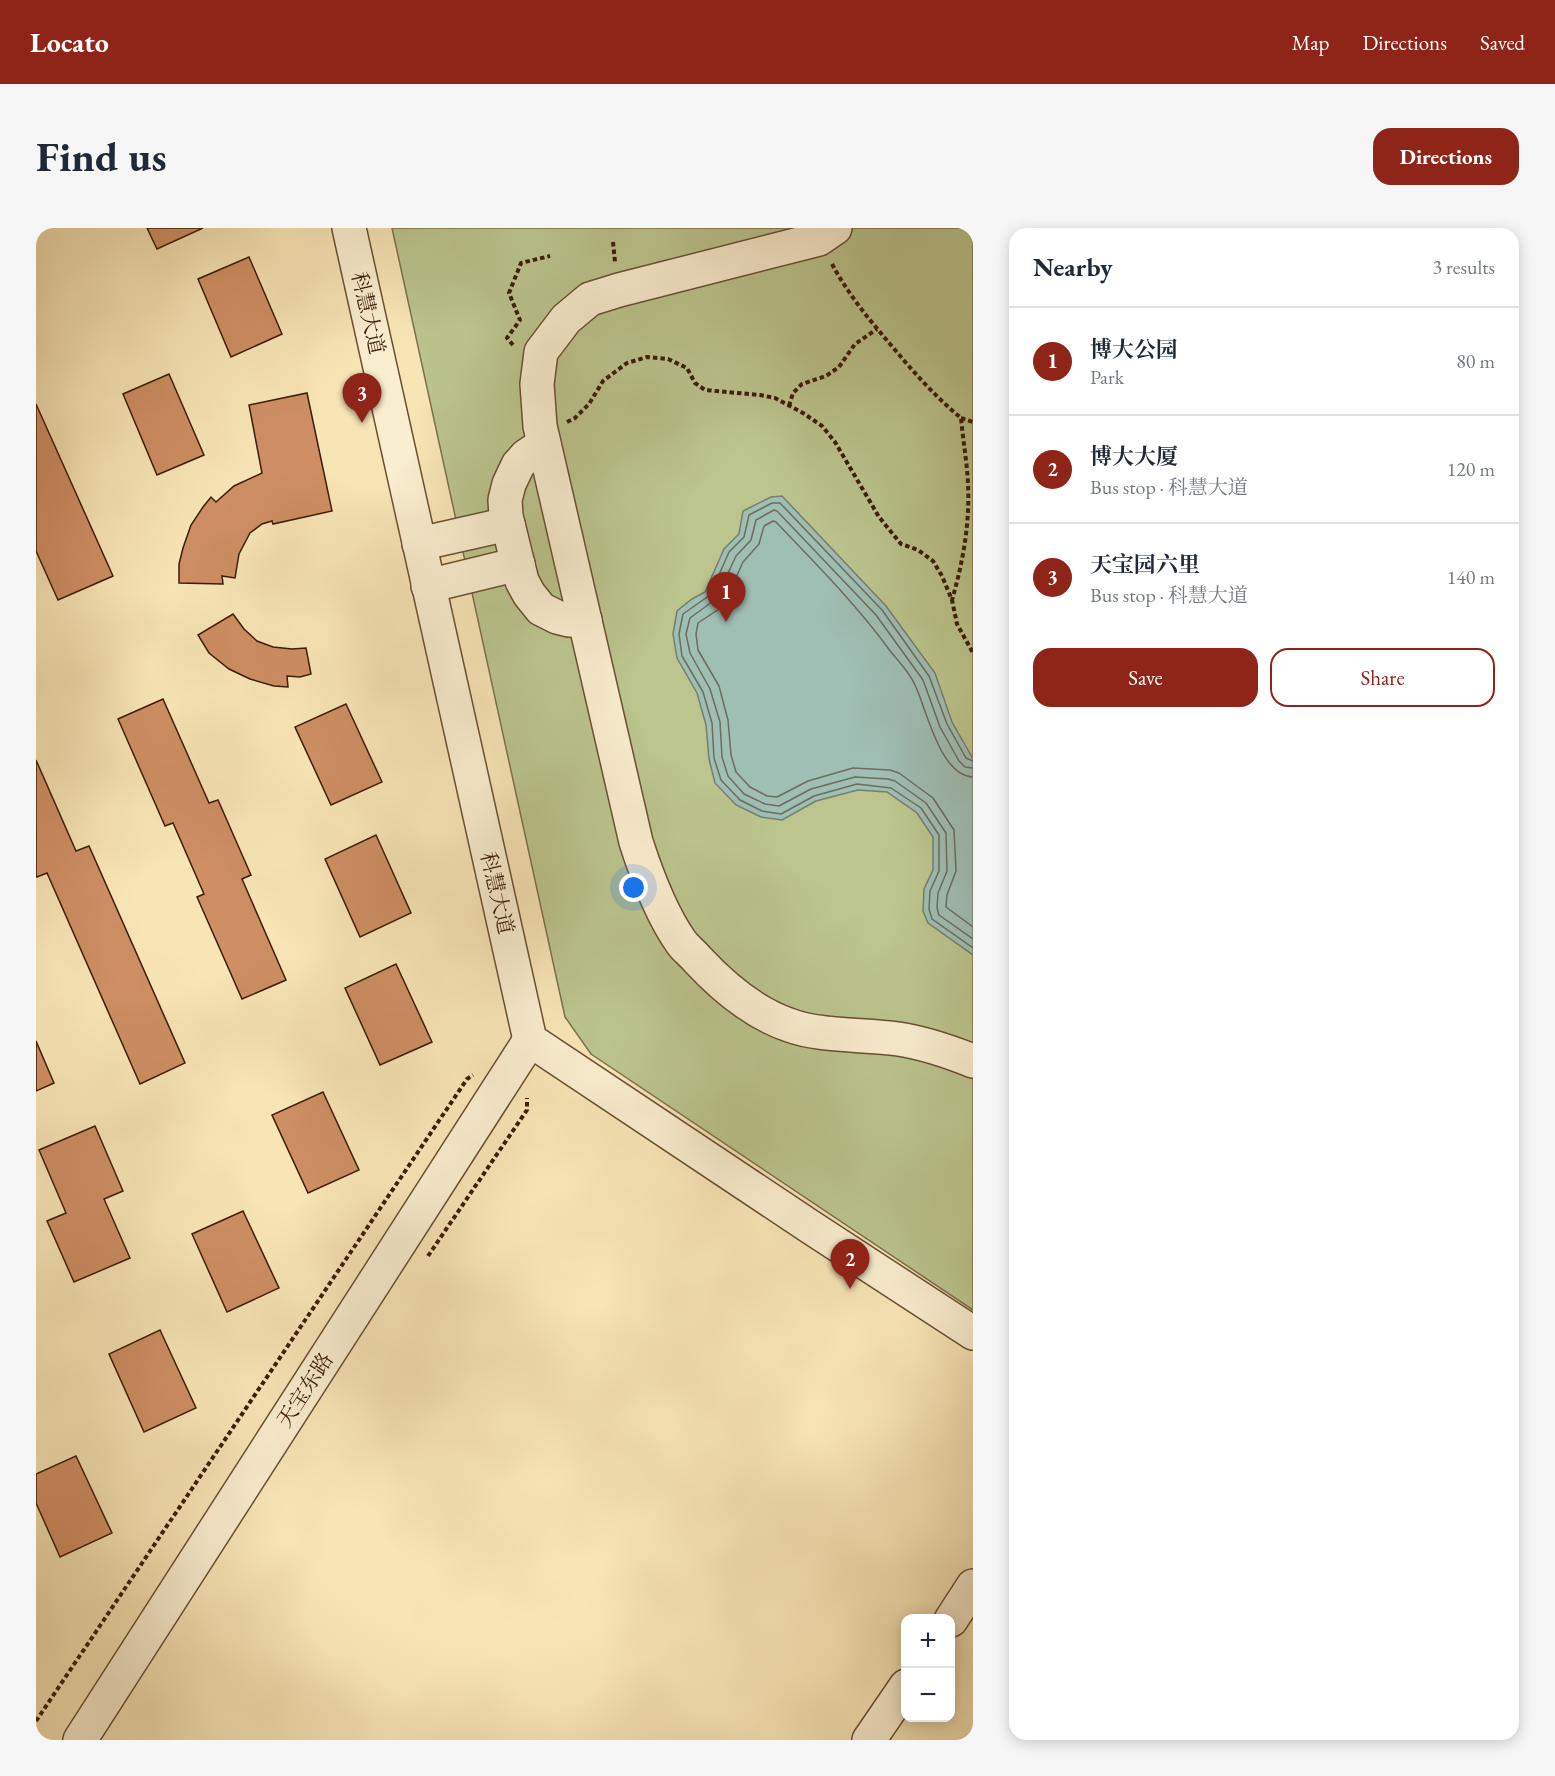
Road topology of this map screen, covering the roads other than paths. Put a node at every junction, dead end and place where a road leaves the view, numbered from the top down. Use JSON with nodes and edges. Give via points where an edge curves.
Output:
{"nodes":[{"id":1,"x":349,"y":228,"type":"edge"},
{"id":2,"x":827,"y":234,"type":"edge"},
{"id":3,"x":542,"y":435,"type":"junction"},
{"id":4,"x":508,"y":524,"type":"junction"},
{"id":5,"x":418,"y":544,"type":"junction"},
{"id":6,"x":518,"y":564,"type":"junction"},
{"id":7,"x":428,"y":586,"type":"junction"},
{"id":8,"x":585,"y":620,"type":"junction"},
{"id":9,"x":530,"y":1040,"type":"junction"},
{"id":10,"x":973,"y":1061,"type":"edge"},
{"id":11,"x":973,"y":1333,"type":"edge"},
{"id":12,"x":973,"y":1586,"type":"edge"},
{"id":13,"x":955,"y":1614,"type":"edge"},
{"id":14,"x":901,"y":1693,"type":"edge"},
{"id":15,"x":80,"y":1740,"type":"edge"},
{"id":16,"x":869,"y":1740,"type":"edge"}],
"edges":[{"from":1,"to":5,"type":"street","name":"科慧大道"},
{"from":2,"to":3,"type":"street","via":[[590,299],[566,319],[541,352],[537,384]]},
{"from":3,"to":4,"type":"street","via":[[518,465],[509,484],[505,500]]},
{"from":3,"to":8,"type":"street"},
{"from":4,"to":5,"type":"street"},
{"from":4,"to":6,"type":"street"},
{"from":5,"to":7,"type":"street","name":"科慧大道"},
{"from":6,"to":7,"type":"street"},
{"from":6,"to":8,"type":"street","via":[[522,581],[541,609],[557,617]]},
{"from":7,"to":9,"type":"street","name":"科慧大道"},
{"from":8,"to":10,"type":"street","via":[[636,842],[645,871],[681,942],[747,1004],[789,1025],[937,1046]]},
{"from":9,"to":11,"type":"street"},
{"from":9,"to":15,"type":"street","name":"天宝东路"},
{"from":12,"to":13,"type":"street"},
{"from":14,"to":16,"type":"street"}]}
